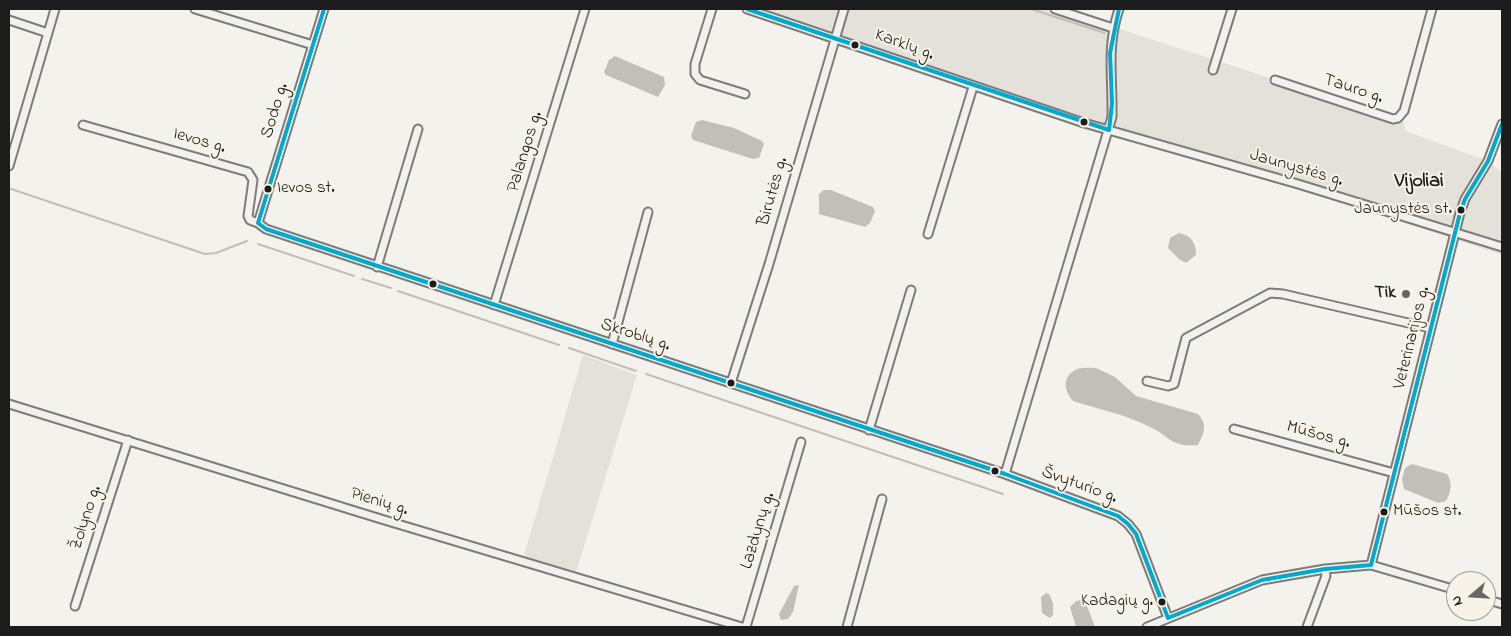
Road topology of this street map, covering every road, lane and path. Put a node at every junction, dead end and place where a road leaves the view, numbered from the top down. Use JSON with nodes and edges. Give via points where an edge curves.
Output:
{"nodes":[{"id":1,"x":55,"y":9,"type":"edge"},
{"id":2,"x":195,"y":9,"type":"edge"},
{"id":3,"x":324,"y":9,"type":"edge"},
{"id":4,"x":585,"y":9,"type":"edge"},
{"id":5,"x":712,"y":9,"type":"edge"},
{"id":6,"x":747,"y":9,"type":"edge"},
{"id":7,"x":844,"y":9,"type":"edge"},
{"id":8,"x":1055,"y":9,"type":"edge"},
{"id":9,"x":1119,"y":9,"type":"edge"},
{"id":10,"x":1232,"y":9,"type":"edge"},
{"id":11,"x":1432,"y":9,"type":"edge"},
{"id":12,"x":9,"y":20,"type":"edge"},
{"id":13,"x":1113,"y":28,"type":"junction"},
{"id":14,"x":48,"y":33,"type":"junction"},
{"id":15,"x":835,"y":37,"type":"junction"},
{"id":16,"x":313,"y":45,"type":"junction"},
{"id":17,"x":1214,"y":70,"type":"dead end"},
{"id":18,"x":1276,"y":80,"type":"dead end"},
{"id":19,"x":973,"y":86,"type":"junction"},
{"id":20,"x":745,"y":94,"type":"dead end"},
{"id":21,"x":1502,"y":124,"type":"edge"},
{"id":22,"x":83,"y":125,"type":"dead end"},
{"id":23,"x":418,"y":129,"type":"dead end"},
{"id":24,"x":1109,"y":130,"type":"junction"},
{"id":25,"x":9,"y":166,"type":"edge"},
{"id":26,"x":648,"y":212,"type":"dead end"},
{"id":27,"x":258,"y":223,"type":"junction"},
{"id":28,"x":1455,"y":232,"type":"junction"},
{"id":29,"x":928,"y":234,"type":"dead end"},
{"id":30,"x":1502,"y":247,"type":"edge"},
{"id":31,"x":377,"y":267,"type":"junction"},
{"id":32,"x":911,"y":290,"type":"dead end"},
{"id":33,"x":494,"y":305,"type":"junction"},
{"id":34,"x":1430,"y":328,"type":"junction"},
{"id":35,"x":612,"y":344,"type":"junction"},
{"id":36,"x":1147,"y":381,"type":"dead end"},
{"id":37,"x":731,"y":383,"type":"junction"},
{"id":38,"x":9,"y":404,"type":"edge"},
{"id":39,"x":1234,"y":429,"type":"dead end"},
{"id":40,"x":870,"y":430,"type":"junction"},
{"id":41,"x":128,"y":440,"type":"junction"},
{"id":42,"x":801,"y":442,"type":"dead end"},
{"id":43,"x":1394,"y":473,"type":"junction"},
{"id":44,"x":1005,"y":474,"type":"junction"},
{"id":45,"x":882,"y":499,"type":"dead end"},
{"id":46,"x":1371,"y":565,"type":"junction"},
{"id":47,"x":1325,"y":569,"type":"junction"},
{"id":48,"x":1446,"y":587,"type":"edge"},
{"id":49,"x":75,"y":606,"type":"dead end"},
{"id":50,"x":1168,"y":618,"type":"junction"},
{"id":51,"x":744,"y":627,"type":"edge"},
{"id":52,"x":847,"y":627,"type":"edge"},
{"id":53,"x":1147,"y":627,"type":"edge"},
{"id":54,"x":1307,"y":627,"type":"edge"}],
"edges":[{"from":1,"to":14,"type":"street"},
{"from":2,"to":16,"type":"street"},
{"from":3,"to":16,"type":"street","name":"Sodo g."},
{"from":4,"to":33,"type":"street","name":"Palangos g."},
{"from":5,"to":20,"type":"street","via":[[695,64],[695,74],[700,80]]},
{"from":6,"to":15,"type":"street","name":"Karklų g."},
{"from":7,"to":15,"type":"street","name":"Birutės g."},
{"from":8,"to":13,"type":"street"},
{"from":9,"to":13,"type":"street"},
{"from":10,"to":17,"type":"street"},
{"from":11,"to":18,"type":"street","name":"Tauro g.","via":[[1404,111],[1398,118]]},
{"from":12,"to":14,"type":"street"},
{"from":13,"to":24,"type":"street"},
{"from":14,"to":25,"type":"street"},
{"from":15,"to":19,"type":"street","name":"Karklų g."},
{"from":15,"to":37,"type":"street","name":"Birutės g."},
{"from":16,"to":27,"type":"street","name":"Sodo g."},
{"from":19,"to":24,"type":"street","name":"Karklų g."},
{"from":19,"to":29,"type":"street"},
{"from":21,"to":28,"type":"street","name":"Veterinarijos g.","via":[[1488,161],[1465,199]]},
{"from":22,"to":27,"type":"street","name":"Ievos g.","via":[[248,172],[253,180],[248,216]]},
{"from":23,"to":31,"type":"street"},
{"from":24,"to":28,"type":"street","name":"Jaunystės g."},
{"from":24,"to":44,"type":"street"},
{"from":26,"to":35,"type":"street"},
{"from":27,"to":31,"type":"street","name":"Skroblų g.","via":[[266,229]]},
{"from":28,"to":30,"type":"street","name":"Jaunystės g."},
{"from":28,"to":34,"type":"street","name":"Veterinarijos g."},
{"from":31,"to":33,"type":"street","name":"Skroblų g."},
{"from":32,"to":40,"type":"street"},
{"from":33,"to":35,"type":"street","name":"Skroblų g."},
{"from":34,"to":36,"type":"street","via":[[1270,293],[1186,338],[1174,384],[1168,386]]},
{"from":34,"to":43,"type":"street","name":"Veterinarijos g."},
{"from":35,"to":37,"type":"street","name":"Skroblų g."},
{"from":37,"to":40,"type":"street","name":"Skroblų g."},
{"from":38,"to":41,"type":"street","name":"Pienių g."},
{"from":39,"to":43,"type":"street","name":"Mūšos g."},
{"from":40,"to":44,"type":"street","name":"Skroblų g."},
{"from":41,"to":49,"type":"street","name":"Žolyno g."},
{"from":41,"to":51,"type":"street","name":"Pienių g."},
{"from":42,"to":51,"type":"street","name":"Lazdynų g."},
{"from":43,"to":46,"type":"street","name":"Veterinarijos g."},
{"from":44,"to":50,"type":"street","name":"Švyturio g.","via":[[1118,516],[1128,524],[1136,534]]},
{"from":45,"to":52,"type":"street"},
{"from":46,"to":47,"type":"street"},
{"from":46,"to":48,"type":"street"},
{"from":47,"to":50,"type":"street","via":[[1262,580]]},
{"from":47,"to":54,"type":"street","via":[[1326,576]]},
{"from":50,"to":53,"type":"street"}]}
